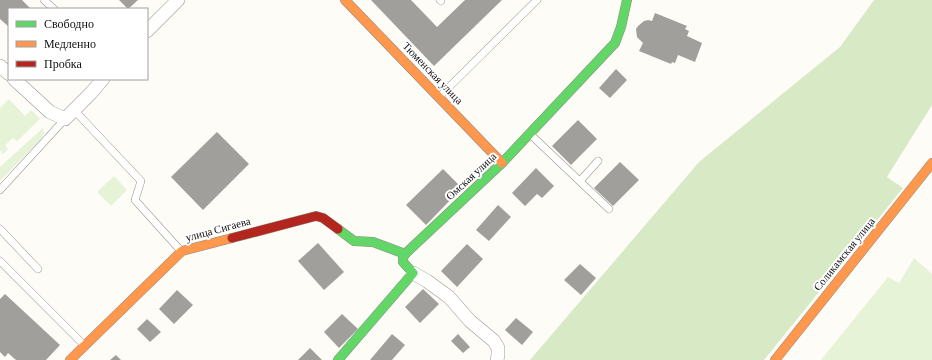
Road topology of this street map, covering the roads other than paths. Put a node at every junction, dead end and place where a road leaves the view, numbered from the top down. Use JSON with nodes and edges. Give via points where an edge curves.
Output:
{"nodes":[{"id":1,"x":44,"y":0,"type":"edge"},
{"id":2,"x":178,"y":0,"type":"edge"},
{"id":3,"x":345,"y":0,"type":"edge"},
{"id":4,"x":537,"y":0,"type":"edge"},
{"id":5,"x":627,"y":0,"type":"edge"},
{"id":6,"x":53,"y":8,"type":"edge"},
{"id":7,"x":148,"y":29,"type":"edge"},
{"id":8,"x":0,"y":66,"type":"edge"},
{"id":9,"x":8,"y":73,"type":"edge"},
{"id":10,"x":15,"y":80,"type":"edge"},
{"id":11,"x":102,"y":80,"type":"edge"},
{"id":12,"x":439,"y":97,"type":"junction"},
{"id":13,"x":69,"y":114,"type":"junction"},
{"id":14,"x":530,"y":134,"type":"junction"},
{"id":15,"x":598,"y":161,"type":"dead end"},
{"id":16,"x":502,"y":163,"type":"junction"},
{"id":17,"x":932,"y":163,"type":"edge"},
{"id":18,"x":580,"y":181,"type":"junction"},
{"id":19,"x":0,"y":190,"type":"edge"},
{"id":20,"x":609,"y":209,"type":"dead end"},
{"id":21,"x":0,"y":229,"type":"edge"},
{"id":22,"x":182,"y":252,"type":"junction"},
{"id":23,"x":405,"y":254,"type":"junction"},
{"id":24,"x":0,"y":261,"type":"edge"},
{"id":25,"x":38,"y":269,"type":"dead end"},
{"id":26,"x":413,"y":273,"type":"junction"},
{"id":27,"x":84,"y":346,"type":"junction"},
{"id":28,"x":70,"y":360,"type":"edge"},
{"id":29,"x":338,"y":360,"type":"edge"},
{"id":30,"x":497,"y":360,"type":"edge"},
{"id":31,"x":775,"y":360,"type":"edge"}],
"edges":[{"from":1,"to":6,"type":"lane"},
{"from":2,"to":7,"type":"street"},
{"from":3,"to":12,"type":"street","name":"Тюменская улица"},
{"from":4,"to":12,"type":"lane"},
{"from":5,"to":14,"type":"street","name":"Омская улица","via":[[615,43]]},
{"from":8,"to":9,"type":"street"},
{"from":10,"to":13,"type":"street","via":[[50,112]]},
{"from":11,"to":13,"type":"street"},
{"from":12,"to":16,"type":"street","name":"Тюменская улица"},
{"from":13,"to":19,"type":"lane"},
{"from":13,"to":22,"type":"lane","via":[[141,181],[135,200]]},
{"from":14,"to":16,"type":"street","name":"Омская улица"},
{"from":14,"to":18,"type":"lane"},
{"from":15,"to":18,"type":"lane"},
{"from":16,"to":23,"type":"street","name":"Омская улица"},
{"from":17,"to":31,"type":"street","name":"Соликамская улица"},
{"from":18,"to":20,"type":"lane"},
{"from":21,"to":25,"type":"lane"},
{"from":22,"to":23,"type":"street","name":"улица Сигаева","via":[[320,216],[354,240],[373,242]]},
{"from":22,"to":27,"type":"street","name":"улица Сигаева"},
{"from":23,"to":26,"type":"street","via":[[403,262]]},
{"from":24,"to":27,"type":"lane"},
{"from":26,"to":29,"type":"street"},
{"from":26,"to":30,"type":"street","via":[[449,297],[470,321],[494,341],[498,348]]},
{"from":27,"to":28,"type":"street","name":"улица Сигаева"}]}
